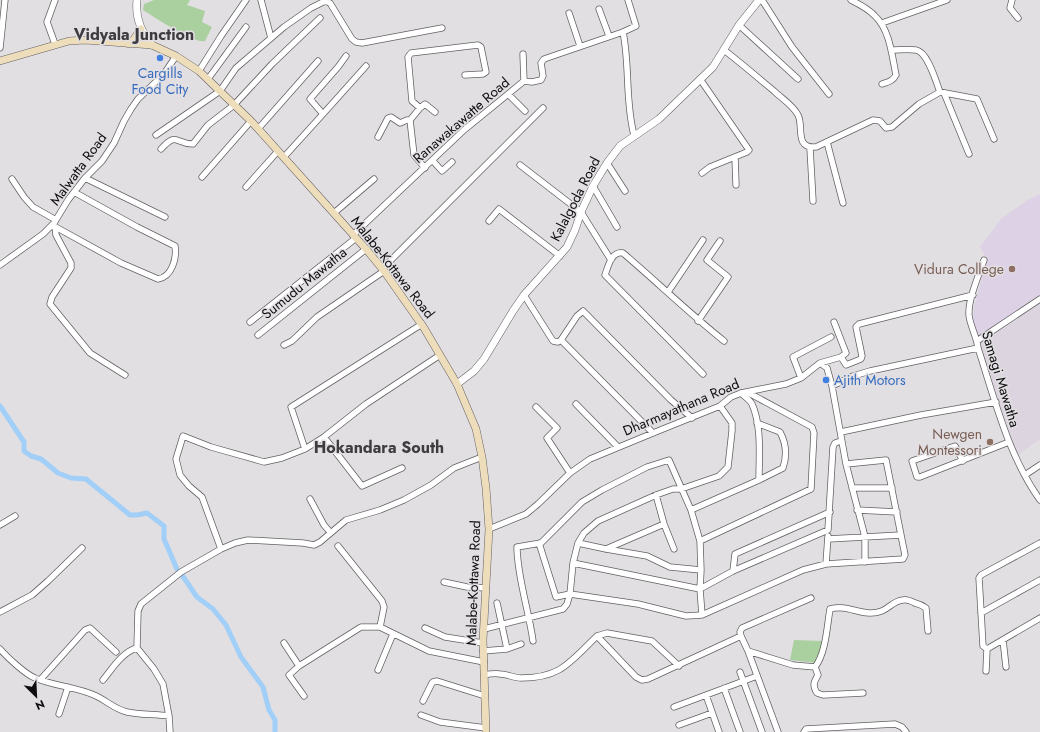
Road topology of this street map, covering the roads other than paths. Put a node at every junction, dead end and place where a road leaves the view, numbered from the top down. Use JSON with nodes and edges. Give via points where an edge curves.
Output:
{"nodes":[{"id":1,"x":5,"y":0,"type":"edge"},
{"id":2,"x":55,"y":0,"type":"edge"},
{"id":3,"x":137,"y":0,"type":"edge"},
{"id":4,"x":246,"y":0,"type":"edge"},
{"id":5,"x":261,"y":0,"type":"edge"},
{"id":6,"x":628,"y":0,"type":"edge"},
{"id":7,"x":761,"y":0,"type":"edge"},
{"id":8,"x":851,"y":0,"type":"edge"},
{"id":9,"x":947,"y":0,"type":"edge"},
{"id":10,"x":1012,"y":0,"type":"edge"},
{"id":11,"x":600,"y":9,"type":"dead end"},
{"id":12,"x":569,"y":13,"type":"dead end"},
{"id":13,"x":320,"y":18,"type":"dead end"},
{"id":14,"x":1018,"y":18,"type":"dead end"},
{"id":15,"x":882,"y":24,"type":"junction"},
{"id":16,"x":739,"y":25,"type":"junction"},
{"id":17,"x":246,"y":27,"type":"dead end"},
{"id":18,"x":442,"y":28,"type":"dead end"},
{"id":19,"x":141,"y":29,"type":"junction"},
{"id":20,"x":623,"y":32,"type":"junction"},
{"id":21,"x":610,"y":36,"type":"junction"},
{"id":22,"x":271,"y":38,"type":"junction"},
{"id":23,"x":55,"y":44,"type":"junction"},
{"id":24,"x":128,"y":44,"type":"junction"},
{"id":25,"x":152,"y":45,"type":"junction"},
{"id":26,"x":580,"y":46,"type":"junction"},
{"id":27,"x":0,"y":48,"type":"edge"},
{"id":28,"x":724,"y":50,"type":"junction"},
{"id":29,"x":891,"y":50,"type":"junction"},
{"id":30,"x":523,"y":54,"type":"dead end"},
{"id":31,"x":176,"y":56,"type":"junction"},
{"id":32,"x":346,"y":56,"type":"dead end"},
{"id":33,"x":0,"y":61,"type":"edge"},
{"id":34,"x":318,"y":61,"type":"dead end"},
{"id":35,"x":366,"y":66,"type":"dead end"},
{"id":36,"x":199,"y":71,"type":"junction"},
{"id":37,"x":465,"y":75,"type":"dead end"},
{"id":38,"x":208,"y":79,"type":"junction"},
{"id":39,"x":798,"y":79,"type":"dead end"},
{"id":40,"x":700,"y":80,"type":"junction"},
{"id":41,"x":524,"y":81,"type":"junction"},
{"id":42,"x":882,"y":84,"type":"dead end"},
{"id":43,"x":220,"y":91,"type":"junction"},
{"id":44,"x":942,"y":93,"type":"junction"},
{"id":45,"x":508,"y":94,"type":"junction"},
{"id":46,"x":829,"y":94,"type":"dead end"},
{"id":47,"x":234,"y":105,"type":"junction"},
{"id":48,"x":420,"y":108,"type":"junction"},
{"id":49,"x":543,"y":108,"type":"dead end"},
{"id":50,"x":525,"y":111,"type":"dead end"},
{"id":51,"x":435,"y":112,"type":"dead end"},
{"id":52,"x":323,"y":114,"type":"junction"},
{"id":53,"x":410,"y":120,"type":"junction"},
{"id":54,"x":251,"y":121,"type":"junction"},
{"id":55,"x":258,"y":129,"type":"junction"},
{"id":56,"x":156,"y":135,"type":"dead end"},
{"id":57,"x":634,"y":135,"type":"junction"},
{"id":58,"x":378,"y":137,"type":"dead end"},
{"id":59,"x":994,"y":139,"type":"dead end"},
{"id":60,"x":827,"y":142,"type":"junction"},
{"id":61,"x":810,"y":148,"type":"junction"},
{"id":62,"x":161,"y":149,"type":"dead end"},
{"id":63,"x":278,"y":151,"type":"junction"},
{"id":64,"x":969,"y":154,"type":"dead end"},
{"id":65,"x":284,"y":157,"type":"junction"},
{"id":66,"x":735,"y":157,"type":"junction"},
{"id":67,"x":432,"y":161,"type":"junction"},
{"id":68,"x":452,"y":162,"type":"dead end"},
{"id":69,"x":607,"y":163,"type":"junction"},
{"id":70,"x":520,"y":165,"type":"dead end"},
{"id":71,"x":425,"y":168,"type":"junction"},
{"id":72,"x":702,"y":173,"type":"dead end"},
{"id":73,"x":202,"y":177,"type":"dead end"},
{"id":74,"x":85,"y":178,"type":"junction"},
{"id":75,"x":374,"y":179,"type":"dead end"},
{"id":76,"x":12,"y":180,"type":"dead end"},
{"id":77,"x":736,"y":185,"type":"dead end"},
{"id":78,"x":593,"y":186,"type":"junction"},
{"id":79,"x":246,"y":187,"type":"dead end"},
{"id":80,"x":625,"y":191,"type":"dead end"},
{"id":81,"x":74,"y":192,"type":"junction"},
{"id":82,"x":813,"y":201,"type":"dead end"},
{"id":83,"x":843,"y":204,"type":"dead end"},
{"id":84,"x":581,"y":212,"type":"junction"},
{"id":85,"x":334,"y":213,"type":"junction"},
{"id":86,"x":165,"y":217,"type":"dead end"},
{"id":87,"x":56,"y":220,"type":"junction"},
{"id":88,"x":489,"y":221,"type":"dead end"},
{"id":89,"x":53,"y":226,"type":"junction"},
{"id":90,"x":617,"y":227,"type":"dead end"},
{"id":91,"x":355,"y":237,"type":"junction"},
{"id":92,"x":703,"y":240,"type":"dead end"},
{"id":93,"x":720,"y":241,"type":"dead end"},
{"id":94,"x":366,"y":249,"type":"junction"},
{"id":95,"x":560,"y":256,"type":"junction"},
{"id":96,"x":611,"y":260,"type":"junction"},
{"id":97,"x":984,"y":260,"type":"dead end"},
{"id":98,"x":0,"y":264,"type":"edge"},
{"id":99,"x":383,"y":270,"type":"junction"},
{"id":100,"x":668,"y":292,"type":"junction"},
{"id":101,"x":524,"y":295,"type":"junction"},
{"id":102,"x":973,"y":295,"type":"junction"},
{"id":103,"x":1040,"y":299,"type":"edge"},
{"id":104,"x":698,"y":321,"type":"junction"},
{"id":105,"x":250,"y":322,"type":"dead end"},
{"id":106,"x":834,"y":322,"type":"dead end"},
{"id":107,"x":422,"y":324,"type":"junction"},
{"id":108,"x":258,"y":335,"type":"dead end"},
{"id":109,"x":831,"y":337,"type":"dead end"},
{"id":110,"x":561,"y":340,"type":"junction"},
{"id":111,"x":724,"y":341,"type":"dead end"},
{"id":112,"x":977,"y":341,"type":"junction"},
{"id":113,"x":284,"y":345,"type":"dead end"},
{"id":114,"x":978,"y":348,"type":"junction"},
{"id":115,"x":440,"y":355,"type":"junction"},
{"id":116,"x":841,"y":357,"type":"junction"},
{"id":117,"x":820,"y":364,"type":"junction"},
{"id":118,"x":703,"y":374,"type":"dead end"},
{"id":119,"x":125,"y":375,"type":"dead end"},
{"id":120,"x":802,"y":378,"type":"junction"},
{"id":121,"x":457,"y":384,"type":"junction"},
{"id":122,"x":832,"y":386,"type":"junction"},
{"id":123,"x":744,"y":393,"type":"junction"},
{"id":124,"x":996,"y":402,"type":"junction"},
{"id":125,"x":576,"y":404,"type":"dead end"},
{"id":126,"x":720,"y":406,"type":"junction"},
{"id":127,"x":536,"y":407,"type":"dead end"},
{"id":128,"x":692,"y":418,"type":"junction"},
{"id":129,"x":757,"y":423,"type":"junction"},
{"id":130,"x":841,"y":432,"type":"junction"},
{"id":131,"x":653,"y":433,"type":"junction"},
{"id":132,"x":324,"y":437,"type":"junction"},
{"id":133,"x":841,"y":440,"type":"junction"},
{"id":134,"x":1009,"y":442,"type":"junction"},
{"id":135,"x":618,"y":447,"type":"junction"},
{"id":136,"x":305,"y":449,"type":"junction"},
{"id":137,"x":482,"y":456,"type":"junction"},
{"id":138,"x":962,"y":461,"type":"junction"},
{"id":139,"x":846,"y":464,"type":"junction"},
{"id":140,"x":1040,"y":465,"type":"edge"},
{"id":141,"x":402,"y":468,"type":"dead end"},
{"id":142,"x":570,"y":472,"type":"junction"},
{"id":143,"x":1025,"y":475,"type":"junction"},
{"id":144,"x":759,"y":480,"type":"junction"},
{"id":145,"x":852,"y":488,"type":"junction"},
{"id":146,"x":892,"y":488,"type":"junction"},
{"id":147,"x":681,"y":489,"type":"junction"},
{"id":148,"x":656,"y":495,"type":"junction"},
{"id":149,"x":310,"y":499,"type":"dead end"},
{"id":150,"x":1040,"y":500,"type":"edge"},
{"id":151,"x":691,"y":510,"type":"junction"},
{"id":152,"x":857,"y":510,"type":"junction"},
{"id":153,"x":830,"y":512,"type":"junction"},
{"id":154,"x":897,"y":512,"type":"junction"},
{"id":155,"x":15,"y":516,"type":"dead end"},
{"id":156,"x":664,"y":524,"type":"junction"},
{"id":157,"x":0,"y":525,"type":"edge"},
{"id":158,"x":489,"y":529,"type":"junction"},
{"id":159,"x":828,"y":530,"type":"junction"},
{"id":160,"x":330,"y":532,"type":"junction"},
{"id":161,"x":901,"y":535,"type":"junction"},
{"id":162,"x":865,"y":537,"type":"junction"},
{"id":163,"x":828,"y":539,"type":"junction"},
{"id":164,"x":700,"y":541,"type":"junction"},
{"id":165,"x":539,"y":543,"type":"junction"},
{"id":166,"x":578,"y":543,"type":"junction"},
{"id":167,"x":1040,"y":543,"type":"edge"},
{"id":168,"x":338,"y":546,"type":"dead end"},
{"id":169,"x":82,"y":548,"type":"dead end"},
{"id":170,"x":221,"y":549,"type":"junction"},
{"id":171,"x":606,"y":549,"type":"junction"},
{"id":172,"x":674,"y":549,"type":"dead end"},
{"id":173,"x":865,"y":562,"type":"junction"},
{"id":174,"x":573,"y":563,"type":"junction"},
{"id":175,"x":826,"y":564,"type":"junction"},
{"id":176,"x":701,"y":570,"type":"junction"},
{"id":177,"x":733,"y":571,"type":"junction"},
{"id":178,"x":1040,"y":580,"type":"edge"},
{"id":179,"x":444,"y":582,"type":"dead end"},
{"id":180,"x":486,"y":588,"type":"junction"},
{"id":181,"x":700,"y":590,"type":"junction"},
{"id":182,"x":570,"y":594,"type":"junction"},
{"id":183,"x":811,"y":598,"type":"dead end"},
{"id":184,"x":497,"y":602,"type":"dead end"},
{"id":185,"x":0,"y":612,"type":"edge"},
{"id":186,"x":981,"y":613,"type":"junction"},
{"id":187,"x":702,"y":615,"type":"junction"},
{"id":188,"x":530,"y":618,"type":"junction"},
{"id":189,"x":1040,"y":618,"type":"edge"},
{"id":190,"x":502,"y":625,"type":"junction"},
{"id":191,"x":380,"y":627,"type":"junction"},
{"id":192,"x":425,"y":628,"type":"dead end"},
{"id":193,"x":484,"y":629,"type":"junction"},
{"id":194,"x":928,"y":631,"type":"dead end"},
{"id":195,"x":393,"y":634,"type":"junction"},
{"id":196,"x":597,"y":636,"type":"junction"},
{"id":197,"x":741,"y":636,"type":"junction"},
{"id":198,"x":1003,"y":640,"type":"junction"},
{"id":199,"x":534,"y":641,"type":"dead end"},
{"id":200,"x":284,"y":642,"type":"dead end"},
{"id":201,"x":483,"y":643,"type":"junction"},
{"id":202,"x":521,"y":644,"type":"dead end"},
{"id":203,"x":137,"y":648,"type":"junction"},
{"id":204,"x":0,"y":649,"type":"edge"},
{"id":205,"x":987,"y":649,"type":"junction"},
{"id":206,"x":507,"y":650,"type":"junction"},
{"id":207,"x":484,"y":651,"type":"junction"},
{"id":208,"x":748,"y":651,"type":"junction"},
{"id":209,"x":116,"y":652,"type":"dead end"},
{"id":210,"x":484,"y":662,"type":"junction"},
{"id":211,"x":299,"y":666,"type":"junction"},
{"id":212,"x":679,"y":666,"type":"junction"},
{"id":213,"x":815,"y":667,"type":"junction"},
{"id":214,"x":1006,"y":667,"type":"dead end"},
{"id":215,"x":378,"y":670,"type":"dead end"},
{"id":216,"x":986,"y":671,"type":"dead end"},
{"id":217,"x":740,"y":672,"type":"dead end"},
{"id":218,"x":484,"y":675,"type":"junction"},
{"id":219,"x":757,"y":676,"type":"junction"},
{"id":220,"x":41,"y":680,"type":"junction"},
{"id":221,"x":103,"y":680,"type":"dead end"},
{"id":222,"x":743,"y":681,"type":"junction"},
{"id":223,"x":68,"y":687,"type":"junction"},
{"id":224,"x":724,"y":688,"type":"junction"},
{"id":225,"x":863,"y":693,"type":"dead end"},
{"id":226,"x":706,"y":695,"type":"junction"},
{"id":227,"x":304,"y":696,"type":"dead end"},
{"id":228,"x":485,"y":696,"type":"junction"},
{"id":229,"x":423,"y":701,"type":"dead end"},
{"id":230,"x":674,"y":706,"type":"dead end"},
{"id":231,"x":712,"y":713,"type":"junction"},
{"id":232,"x":59,"y":714,"type":"dead end"},
{"id":233,"x":421,"y":715,"type":"dead end"},
{"id":234,"x":169,"y":716,"type":"junction"},
{"id":235,"x":679,"y":725,"type":"dead end"},
{"id":236,"x":486,"y":730,"type":"edge"},
{"id":237,"x":170,"y":732,"type":"edge"},
{"id":238,"x":719,"y":732,"type":"edge"},
{"id":239,"x":740,"y":732,"type":"edge"},
{"id":240,"x":762,"y":732,"type":"edge"},
{"id":241,"x":778,"y":732,"type":"edge"},
{"id":242,"x":804,"y":732,"type":"edge"},
{"id":243,"x":906,"y":732,"type":"edge"}],
"edges":[{"from":1,"to":27,"type":"street"},
{"from":2,"to":23,"type":"street","via":[[47,22]]},
{"from":3,"to":19,"type":"street"},
{"from":4,"to":36,"type":"street"},
{"from":5,"to":22,"type":"street"},
{"from":6,"to":20,"type":"street","via":[[636,26]]},
{"from":7,"to":16,"type":"street","name":"Kalalgoda Road"},
{"from":7,"to":46,"type":"street","via":[[792,47]]},
{"from":8,"to":15,"type":"street","via":[[874,14]]},
{"from":9,"to":15,"type":"street"},
{"from":10,"to":14,"type":"street","via":[[1010,8]]},
{"from":11,"to":21,"type":"street"},
{"from":12,"to":26,"type":"street"},
{"from":13,"to":47,"type":"street"},
{"from":15,"to":29,"type":"street"},
{"from":16,"to":28,"type":"street","name":"Kalalgoda Road"},
{"from":16,"to":39,"type":"street"},
{"from":17,"to":38,"type":"street"},
{"from":18,"to":22,"type":"street","via":[[356,42],[330,3],[325,1]]},
{"from":19,"to":24,"type":"main road"},
{"from":19,"to":25,"type":"street"},
{"from":20,"to":21,"type":"street","name":"Ranawakawatte Road"},
{"from":20,"to":57,"type":"street"},
{"from":21,"to":26,"type":"street","name":"Ranawakawatte Road"},
{"from":22,"to":43,"type":"street","via":[[236,68]]},
{"from":23,"to":24,"type":"main road","name":"Malabe-Kottawa Road","via":[[85,40]]},
{"from":23,"to":33,"type":"main road","name":"Malabe-Kottawa Road"},
{"from":24,"to":25,"type":"main road","name":"Malabe-Kottawa Road"},
{"from":25,"to":31,"type":"main road","name":"Malabe-Kottawa Road"},
{"from":26,"to":41,"type":"street","name":"Ranawakawatte Road","via":[[544,59],[541,63],[541,80]]},
{"from":28,"to":40,"type":"street","name":"Kalalgoda Road"},
{"from":28,"to":61,"type":"street","via":[[788,103],[798,115],[801,138]]},
{"from":29,"to":42,"type":"street","via":[[896,75],[889,82]]},
{"from":29,"to":44,"type":"street","via":[[922,52]]},
{"from":30,"to":41,"type":"street"},
{"from":31,"to":36,"type":"main road","name":"Malabe-Kottawa Road"},
{"from":31,"to":74,"type":"street","name":"Malwatta Road","via":[[164,74],[138,99],[102,161]]},
{"from":32,"to":52,"type":"street","via":[[310,99]]},
{"from":34,"to":55,"type":"street"},
{"from":35,"to":52,"type":"street"},
{"from":36,"to":38,"type":"main road","name":"Malabe-Kottawa Road"},
{"from":37,"to":48,"type":"street","via":[[486,72],[481,47],[478,45],[411,53],[408,57],[412,101]]},
{"from":38,"to":43,"type":"main road","name":"Malabe-Kottawa Road"},
{"from":40,"to":57,"type":"street","name":"Kalalgoda Road","via":[[659,119]]},
{"from":40,"to":66,"type":"street","via":[[749,150]]},
{"from":41,"to":45,"type":"street","name":"Ranawakawatte Road"},
{"from":43,"to":47,"type":"main road","name":"Malabe-Kottawa Road"},
{"from":43,"to":56,"type":"street"},
{"from":44,"to":59,"type":"street","via":[[976,99]]},
{"from":44,"to":60,"type":"street","via":[[919,104],[892,127],[886,128],[880,121],[873,120]]},
{"from":44,"to":64,"type":"street"},
{"from":45,"to":50,"type":"street"},
{"from":45,"to":67,"type":"street","name":"Ranawakawatte Road","via":[[464,130]]},
{"from":47,"to":54,"type":"main road","name":"Malabe-Kottawa Road"},
{"from":47,"to":62,"type":"street","via":[[208,125],[193,144],[172,139]]},
{"from":48,"to":51,"type":"street","via":[[427,104]]},
{"from":48,"to":53,"type":"street"},
{"from":49,"to":99,"type":"street"},
{"from":52,"to":65,"type":"street"},
{"from":53,"to":58,"type":"street","via":[[400,123],[388,118]]},
{"from":53,"to":71,"type":"street","via":[[414,154]]},
{"from":54,"to":55,"type":"main road","name":"Malabe-Kottawa Road"},
{"from":54,"to":73,"type":"street"},
{"from":55,"to":63,"type":"main road","name":"Malabe-Kottawa Road"},
{"from":57,"to":69,"type":"street","name":"Kalalgoda Road","via":[[620,146]]},
{"from":60,"to":61,"type":"street"},
{"from":60,"to":83,"type":"street"},
{"from":61,"to":82,"type":"street"},
{"from":63,"to":65,"type":"main road","name":"Malabe-Kottawa Road"},
{"from":63,"to":79,"type":"street"},
{"from":65,"to":85,"type":"main road","name":"Malabe-Kottawa Road"},
{"from":66,"to":72,"type":"street"},
{"from":66,"to":77,"type":"street"},
{"from":67,"to":68,"type":"street","via":[[442,171]]},
{"from":67,"to":71,"type":"street","name":"Ranawakawatte Road"},
{"from":69,"to":78,"type":"street","name":"Kalalgoda Road"},
{"from":69,"to":80,"type":"street"},
{"from":70,"to":84,"type":"street"},
{"from":71,"to":91,"type":"street","name":"Ranawakawatte Road"},
{"from":74,"to":81,"type":"street","name":"Malwatta Road"},
{"from":74,"to":86,"type":"street"},
{"from":75,"to":85,"type":"street"},
{"from":76,"to":87,"type":"street","via":[[33,207]]},
{"from":78,"to":84,"type":"street","name":"Kalalgoda Road"},
{"from":78,"to":90,"type":"street"},
{"from":81,"to":87,"type":"street","name":"Malwatta Road"},
{"from":81,"to":89,"type":"street","via":[[175,246],[177,254],[171,269],[158,279],[121,263]]},
{"from":84,"to":95,"type":"street","name":"Kalalgoda Road","via":[[575,230]]},
{"from":84,"to":96,"type":"street"},
{"from":85,"to":91,"type":"main road","name":"Malabe-Kottawa Road"},
{"from":87,"to":89,"type":"street","name":"Malwatta Road"},
{"from":88,"to":95,"type":"street","via":[[499,209]]},
{"from":89,"to":98,"type":"street","name":"Malwatta Road"},
{"from":89,"to":119,"type":"street","via":[[71,268],[50,304],[90,353]]},
{"from":91,"to":94,"type":"main road","name":"Malabe-Kottawa Road"},
{"from":91,"to":105,"type":"street","name":"Ranawakawatte Road"},
{"from":92,"to":100,"type":"street"},
{"from":93,"to":104,"type":"street","via":[[707,260],[728,277]]},
{"from":94,"to":99,"type":"main road","name":"Malabe-Kottawa Road"},
{"from":94,"to":108,"type":"street","name":"Sumudu Mawatha"},
{"from":95,"to":101,"type":"street","name":"Kalalgoda Road"},
{"from":96,"to":100,"type":"street","via":[[619,252],[623,253]]},
{"from":96,"to":118,"type":"street","via":[[605,275]]},
{"from":97,"to":102,"type":"street","name":"Samagi Mawatha"},
{"from":99,"to":107,"type":"main road","name":"Malabe-Kottawa Road"},
{"from":99,"to":113,"type":"street","via":[[317,317],[292,341]]},
{"from":100,"to":104,"type":"street"},
{"from":101,"to":110,"type":"street","via":[[553,341]]},
{"from":101,"to":121,"type":"street","name":"Kalalgoda Road","via":[[484,359],[474,371]]},
{"from":102,"to":112,"type":"street","name":"Samagi Mawatha","via":[[969,316]]},
{"from":102,"to":116,"type":"street","via":[[859,324],[856,327],[861,359],[846,365]]},
{"from":103,"to":112,"type":"street"},
{"from":104,"to":111,"type":"street"},
{"from":106,"to":116,"type":"street","via":[[846,353]]},
{"from":107,"to":115,"type":"main road","name":"Malabe-Kottawa Road"},
{"from":107,"to":136,"type":"street","via":[[291,408]]},
{"from":109,"to":120,"type":"street","via":[[793,358]]},
{"from":110,"to":128,"type":"street","via":[[583,311]]},
{"from":110,"to":131,"type":"street"},
{"from":112,"to":114,"type":"street","name":"Samagi Mawatha"},
{"from":114,"to":122,"type":"street","via":[[870,371]]},
{"from":114,"to":124,"type":"street","name":"Samagi Mawatha"},
{"from":115,"to":121,"type":"main road","name":"Malabe-Kottawa Road"},
{"from":115,"to":132,"type":"street","via":[[366,404]]},
{"from":116,"to":117,"type":"street","name":"Dharmayathana Road"},
{"from":117,"to":120,"type":"street","name":"Dharmayathana Road"},
{"from":117,"to":122,"type":"street","via":[[827,368]]},
{"from":120,"to":123,"type":"street","name":"Dharmayathana Road"},
{"from":121,"to":137,"type":"main road","name":"Malabe-Kottawa Road","via":[[476,429]]},
{"from":122,"to":130,"type":"street"},
{"from":123,"to":126,"type":"street","name":"Dharmayathana Road","via":[[731,397]]},
{"from":123,"to":129,"type":"street","via":[[752,403]]},
{"from":123,"to":164,"type":"street","via":[[812,427],[814,433],[811,489]]},
{"from":124,"to":130,"type":"street"},
{"from":124,"to":134,"type":"street","name":"Samagi Mawatha"},
{"from":125,"to":135,"type":"street"},
{"from":126,"to":128,"type":"street","name":"Dharmayathana Road"},
{"from":126,"to":147,"type":"street","via":[[732,423],[728,467],[719,476]]},
{"from":127,"to":142,"type":"street","via":[[558,428],[547,438]]},
{"from":128,"to":131,"type":"street","name":"Dharmayathana Road"},
{"from":129,"to":144,"type":"street"},
{"from":129,"to":144,"type":"street","via":[[780,432],[785,443],[783,468]]},
{"from":130,"to":133,"type":"street"},
{"from":131,"to":135,"type":"street","name":"Dharmayathana Road"},
{"from":132,"to":136,"type":"street"},
{"from":132,"to":141,"type":"street","via":[[362,486]]},
{"from":133,"to":139,"type":"street"},
{"from":133,"to":153,"type":"street","via":[[833,447]]},
{"from":134,"to":138,"type":"street"},
{"from":134,"to":143,"type":"street","name":"Samagi Mawatha"},
{"from":135,"to":142,"type":"street","name":"Dharmayathana Road"},
{"from":136,"to":170,"type":"street","via":[[264,462],[183,436],[176,459],[180,475],[202,497]]},
{"from":137,"to":158,"type":"main road","name":"Malabe-Kottawa Road"},
{"from":137,"to":160,"type":"street","via":[[454,468],[404,500],[346,520]]},
{"from":138,"to":138,"type":"street","via":[[920,477],[917,477],[912,461],[952,446],[955,446]]},
{"from":139,"to":145,"type":"street"},
{"from":139,"to":146,"type":"street","via":[[886,460]]},
{"from":140,"to":143,"type":"street"},
{"from":142,"to":158,"type":"street","name":"Dharmayathana Road","via":[[526,514]]},
{"from":143,"to":150,"type":"street","name":"Samagi Mawatha"},
{"from":144,"to":151,"type":"street"},
{"from":145,"to":146,"type":"street"},
{"from":145,"to":152,"type":"street"},
{"from":146,"to":154,"type":"street"},
{"from":147,"to":148,"type":"street"},
{"from":147,"to":151,"type":"street"},
{"from":147,"to":165,"type":"street","via":[[669,460],[647,467],[582,502]]},
{"from":148,"to":156,"type":"street"},
{"from":148,"to":166,"type":"street","via":[[598,521],[584,533]]},
{"from":149,"to":160,"type":"street"},
{"from":151,"to":164,"type":"street"},
{"from":152,"to":154,"type":"street"},
{"from":152,"to":162,"type":"street"},
{"from":153,"to":159,"type":"street"},
{"from":153,"to":177,"type":"street","via":[[735,554]]},
{"from":154,"to":161,"type":"street"},
{"from":155,"to":157,"type":"street"},
{"from":156,"to":171,"type":"street"},
{"from":156,"to":172,"type":"street"},
{"from":158,"to":180,"type":"main road","name":"Malabe-Kottawa Road"},
{"from":159,"to":163,"type":"street"},
{"from":159,"to":177,"type":"street"},
{"from":160,"to":170,"type":"street","via":[[314,545],[248,540]]},
{"from":161,"to":162,"type":"street"},
{"from":161,"to":173,"type":"street","via":[[905,555],[903,559]]},
{"from":162,"to":163,"type":"street"},
{"from":162,"to":173,"type":"street"},
{"from":163,"to":175,"type":"street"},
{"from":164,"to":176,"type":"street"},
{"from":165,"to":182,"type":"street","via":[[556,597]]},
{"from":165,"to":188,"type":"street","via":[[517,547],[517,560]]},
{"from":166,"to":171,"type":"street"},
{"from":166,"to":174,"type":"street"},
{"from":167,"to":186,"type":"street","via":[[981,575]]},
{"from":168,"to":191,"type":"street","via":[[382,601],[384,607]]},
{"from":169,"to":185,"type":"street","via":[[32,595]]},
{"from":170,"to":203,"type":"street","via":[[181,572],[141,604],[138,611]]},
{"from":171,"to":176,"type":"street","via":[[647,556],[670,567]]},
{"from":173,"to":175,"type":"street"},
{"from":174,"to":181,"type":"street"},
{"from":174,"to":182,"type":"street"},
{"from":175,"to":187,"type":"street","via":[[803,570]]},
{"from":176,"to":181,"type":"street"},
{"from":177,"to":181,"type":"street"},
{"from":178,"to":186,"type":"street"},
{"from":179,"to":180,"type":"street"},
{"from":180,"to":193,"type":"main road","name":"Malabe-Kottawa Road"},
{"from":181,"to":187,"type":"street"},
{"from":182,"to":187,"type":"street","via":[[638,604],[686,616]]},
{"from":182,"to":188,"type":"street","via":[[563,609]]},
{"from":183,"to":197,"type":"street","via":[[742,628]]},
{"from":184,"to":190,"type":"street"},
{"from":186,"to":205,"type":"street","via":[[983,646]]},
{"from":188,"to":190,"type":"street"},
{"from":188,"to":199,"type":"street"},
{"from":189,"to":198,"type":"street"},
{"from":190,"to":193,"type":"street"},
{"from":190,"to":206,"type":"street"},
{"from":191,"to":195,"type":"street"},
{"from":191,"to":211,"type":"street","via":[[361,627]]},
{"from":192,"to":201,"type":"street","via":[[445,636]]},
{"from":193,"to":201,"type":"main road","name":"Malabe-Kottawa Road"},
{"from":194,"to":213,"type":"street","via":[[926,608],[904,599],[878,613],[839,607],[830,609],[825,642]]},
{"from":195,"to":210,"type":"street","via":[[429,651]]},
{"from":195,"to":215,"type":"street"},
{"from":196,"to":212,"type":"street","via":[[607,633],[652,641]]},
{"from":196,"to":212,"type":"street","via":[[636,677],[642,680]]},
{"from":196,"to":218,"type":"street","via":[[556,672],[520,678],[499,674]]},
{"from":197,"to":208,"type":"street"},
{"from":197,"to":212,"type":"street"},
{"from":198,"to":205,"type":"street"},
{"from":198,"to":214,"type":"street"},
{"from":200,"to":211,"type":"street"},
{"from":201,"to":207,"type":"main road","name":"Malabe-Kottawa Road"},
{"from":202,"to":206,"type":"street"},
{"from":203,"to":221,"type":"street","via":[[125,654]]},
{"from":203,"to":234,"type":"street","via":[[163,684]]},
{"from":204,"to":220,"type":"street","via":[[35,678]]},
{"from":205,"to":216,"type":"street"},
{"from":206,"to":207,"type":"street"},
{"from":207,"to":210,"type":"main road","name":"Malabe-Kottawa Road"},
{"from":208,"to":213,"type":"street","via":[[793,665]]},
{"from":208,"to":219,"type":"street"},
{"from":209,"to":220,"type":"street","via":[[90,628],[85,630]]},
{"from":210,"to":218,"type":"main road","name":"Malabe-Kottawa Road"},
{"from":211,"to":227,"type":"street","via":[[289,675]]},
{"from":213,"to":225,"type":"street","via":[[818,675],[813,688],[817,693]]},
{"from":217,"to":222,"type":"street"},
{"from":218,"to":228,"type":"main road","name":"Malabe-Kottawa Road"},
{"from":219,"to":222,"type":"street"},
{"from":219,"to":241,"type":"street"},
{"from":220,"to":223,"type":"street"},
{"from":222,"to":224,"type":"street"},
{"from":222,"to":240,"type":"street"},
{"from":223,"to":232,"type":"street"},
{"from":223,"to":234,"type":"street","via":[[95,695],[125,712]]},
{"from":224,"to":226,"type":"street"},
{"from":224,"to":239,"type":"street"},
{"from":226,"to":230,"type":"street"},
{"from":226,"to":231,"type":"street"},
{"from":228,"to":229,"type":"street","via":[[437,681],[433,682]]},
{"from":228,"to":236,"type":"main road","name":"Malabe-Kottawa Road"},
{"from":231,"to":235,"type":"street"},
{"from":231,"to":238,"type":"street"},
{"from":233,"to":236,"type":"street","via":[[440,722]]},
{"from":234,"to":237,"type":"street"},
{"from":242,"to":243,"type":"street","via":[[806,729],[895,724]]}]}
